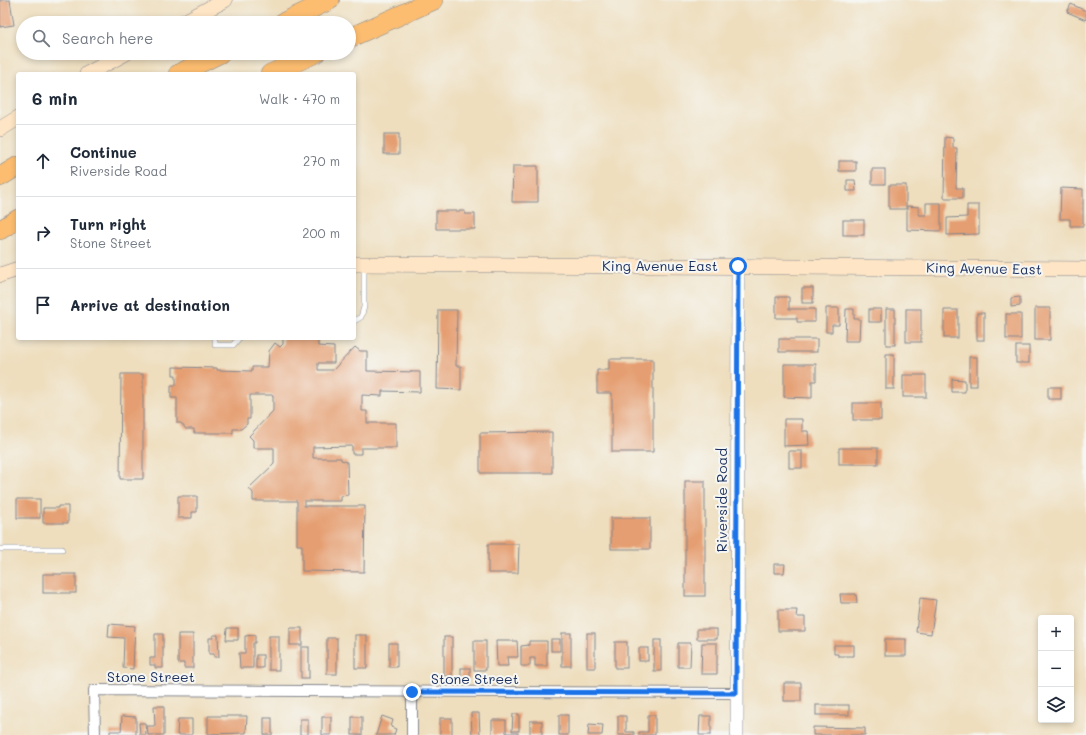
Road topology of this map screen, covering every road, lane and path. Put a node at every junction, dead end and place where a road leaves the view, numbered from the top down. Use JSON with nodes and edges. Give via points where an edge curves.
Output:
{"nodes":[{"id":1,"x":225,"y":0,"type":"edge"},
{"id":2,"x":330,"y":0,"type":"edge"},
{"id":3,"x":434,"y":0,"type":"edge"},
{"id":4,"x":195,"y":16,"type":"edge"},
{"id":5,"x":297,"y":16,"type":"edge"},
{"id":6,"x":356,"y":35,"type":"edge"},
{"id":7,"x":113,"y":60,"type":"edge"},
{"id":8,"x":207,"y":60,"type":"edge"},
{"id":9,"x":301,"y":60,"type":"edge"},
{"id":10,"x":91,"y":72,"type":"edge"},
{"id":11,"x":182,"y":72,"type":"edge"},
{"id":12,"x":274,"y":72,"type":"edge"},
{"id":13,"x":16,"y":119,"type":"edge"},
{"id":14,"x":0,"y":129,"type":"edge"},
{"id":15,"x":16,"y":167,"type":"edge"},
{"id":16,"x":0,"y":177,"type":"edge"},
{"id":17,"x":16,"y":220,"type":"edge"},
{"id":18,"x":0,"y":230,"type":"edge"},
{"id":19,"x":359,"y":264,"type":"edge"},
{"id":20,"x":738,"y":266,"type":"junction"},
{"id":21,"x":1086,"y":269,"type":"edge"},
{"id":22,"x":16,"y":271,"type":"edge"},
{"id":23,"x":0,"y":275,"type":"edge"},
{"id":24,"x":356,"y":320,"type":"edge"},
{"id":25,"x":215,"y":340,"type":"edge"},
{"id":26,"x":237,"y":340,"type":"edge"},
{"id":27,"x":0,"y":549,"type":"edge"},
{"id":28,"x":62,"y":549,"type":"dead end"},
{"id":29,"x":412,"y":692,"type":"junction"},
{"id":30,"x":736,"y":693,"type":"junction"},
{"id":31,"x":94,"y":735,"type":"edge"},
{"id":32,"x":412,"y":735,"type":"edge"},
{"id":33,"x":737,"y":735,"type":"edge"}],
"edges":[{"from":1,"to":4,"type":"main road"},
{"from":2,"to":5,"type":"highway"},
{"from":3,"to":6,"type":"highway"},
{"from":7,"to":10,"type":"main road"},
{"from":8,"to":11,"type":"highway"},
{"from":9,"to":12,"type":"highway"},
{"from":13,"to":14,"type":"main road"},
{"from":15,"to":16,"type":"highway"},
{"from":17,"to":18,"type":"highway"},
{"from":19,"to":20,"type":"main road","name":"King Avenue East"},
{"from":19,"to":24,"type":"lane","via":[[364,307],[361,317]]},
{"from":20,"to":21,"type":"main road","name":"King Avenue East"},
{"from":20,"to":30,"type":"street","name":"Riverside Road"},
{"from":22,"to":23,"type":"main road"},
{"from":25,"to":26,"type":"lane","via":[[215,345],[233,345]]},
{"from":27,"to":28,"type":"lane"},
{"from":29,"to":30,"type":"street","name":"Stone Street"},
{"from":29,"to":31,"type":"street","name":"Stone Street","via":[[94,690]]},
{"from":29,"to":32,"type":"street"},
{"from":30,"to":33,"type":"street","name":"Riverside Road"}]}
